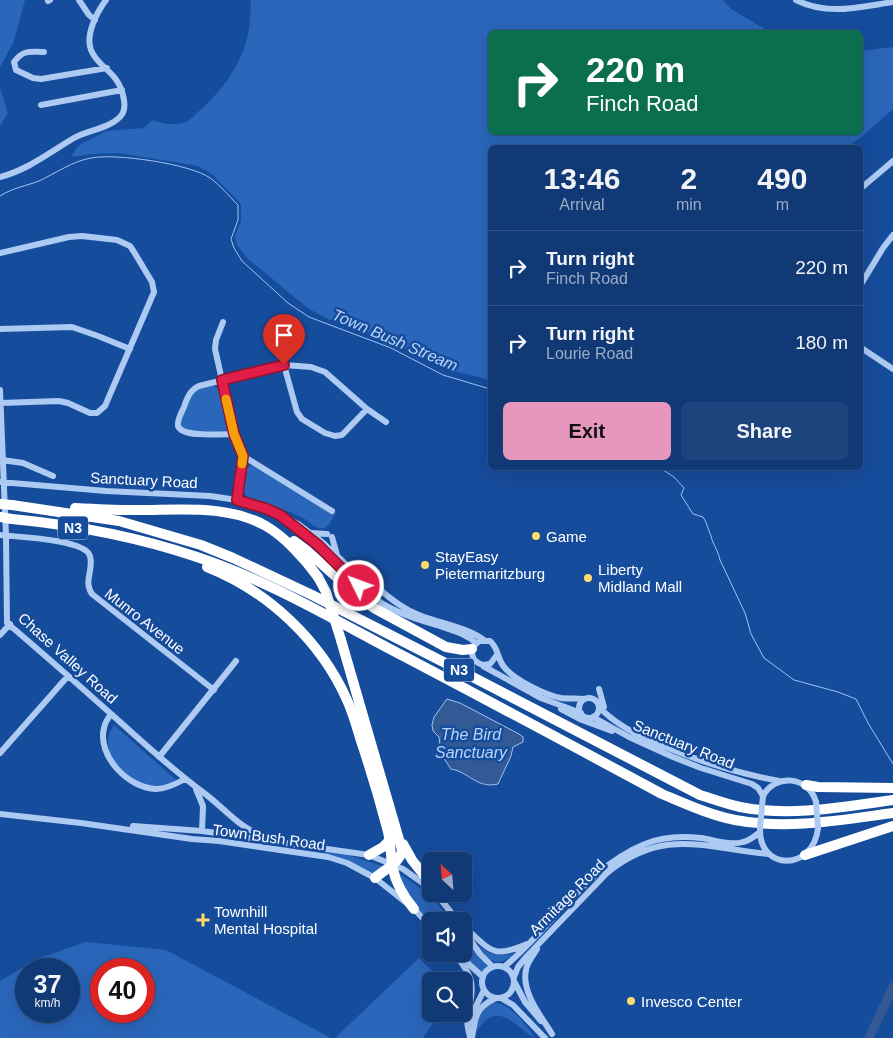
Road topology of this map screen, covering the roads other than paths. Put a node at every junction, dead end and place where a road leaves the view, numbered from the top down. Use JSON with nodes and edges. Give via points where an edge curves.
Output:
{"nodes":[{"id":1,"x":79,"y":0,"type":"edge"},
{"id":2,"x":106,"y":0,"type":"edge"},
{"id":3,"x":796,"y":0,"type":"edge"},
{"id":4,"x":893,"y":2,"type":"edge"},
{"id":5,"x":95,"y":20,"type":"junction"},
{"id":6,"x":44,"y":52,"type":"dead end"},
{"id":7,"x":107,"y":68,"type":"junction"},
{"id":8,"x":122,"y":90,"type":"junction"},
{"id":9,"x":41,"y":105,"type":"dead end"},
{"id":10,"x":893,"y":161,"type":"edge"},
{"id":11,"x":0,"y":177,"type":"edge"},
{"id":12,"x":863,"y":186,"type":"edge"},
{"id":13,"x":893,"y":235,"type":"edge"},
{"id":14,"x":0,"y":254,"type":"edge"},
{"id":15,"x":863,"y":271,"type":"edge"},
{"id":16,"x":867,"y":273,"type":"junction"},
{"id":17,"x":863,"y":280,"type":"edge"},
{"id":18,"x":223,"y":322,"type":"dead end"},
{"id":19,"x":0,"y":329,"type":"edge"},
{"id":20,"x":130,"y":349,"type":"junction"},
{"id":21,"x":863,"y":349,"type":"edge"},
{"id":22,"x":284,"y":365,"type":"junction"},
{"id":23,"x":893,"y":369,"type":"edge"},
{"id":24,"x":222,"y":380,"type":"junction"},
{"id":25,"x":0,"y":390,"type":"edge"},
{"id":26,"x":1,"y":403,"type":"edge"},
{"id":27,"x":367,"y":409,"type":"junction"},
{"id":28,"x":386,"y":422,"type":"dead end"},
{"id":29,"x":234,"y":434,"type":"junction"},
{"id":30,"x":243,"y":456,"type":"junction"},
{"id":31,"x":2,"y":460,"type":"junction"},
{"id":32,"x":52,"y":476,"type":"dead end"},
{"id":33,"x":1,"y":482,"type":"edge"},
{"id":34,"x":237,"y":500,"type":"junction"},
{"id":35,"x":0,"y":504,"type":"edge"},
{"id":36,"x":24,"y":507,"type":"junction"},
{"id":37,"x":332,"y":511,"type":"dead end"},
{"id":38,"x":280,"y":515,"type":"junction"},
{"id":39,"x":0,"y":518,"type":"edge"},
{"id":40,"x":267,"y":526,"type":"junction"},
{"id":41,"x":310,"y":533,"type":"junction"},
{"id":42,"x":3,"y":535,"type":"edge"},
{"id":43,"x":134,"y":540,"type":"junction"},
{"id":44,"x":337,"y":556,"type":"junction"},
{"id":45,"x":362,"y":576,"type":"junction"},
{"id":46,"x":359,"y":584,"type":"junction"},
{"id":47,"x":377,"y":587,"type":"junction"},
{"id":48,"x":367,"y":592,"type":"junction"},
{"id":49,"x":7,"y":601,"type":"junction"},
{"id":50,"x":0,"y":606,"type":"edge"},
{"id":51,"x":0,"y":618,"type":"edge"},
{"id":52,"x":8,"y":624,"type":"junction"},
{"id":53,"x":0,"y":635,"type":"edge"},
{"id":54,"x":484,"y":640,"type":"junction"},
{"id":55,"x":474,"y":646,"type":"junction"},
{"id":56,"x":497,"y":655,"type":"junction"},
{"id":57,"x":236,"y":661,"type":"dead end"},
{"id":58,"x":483,"y":665,"type":"junction"},
{"id":59,"x":68,"y":676,"type":"junction"},
{"id":60,"x":599,"y":689,"type":"dead end"},
{"id":61,"x":214,"y":690,"type":"junction"},
{"id":62,"x":585,"y":699,"type":"junction"},
{"id":63,"x":546,"y":700,"type":"junction"},
{"id":64,"x":599,"y":706,"type":"junction"},
{"id":65,"x":581,"y":713,"type":"junction"},
{"id":66,"x":111,"y":714,"type":"junction"},
{"id":67,"x":593,"y":718,"type":"junction"},
{"id":68,"x":619,"y":724,"type":"junction"},
{"id":69,"x":629,"y":737,"type":"junction"},
{"id":70,"x":0,"y":753,"type":"edge"},
{"id":71,"x":159,"y":757,"type":"junction"},
{"id":72,"x":184,"y":779,"type":"junction"},
{"id":73,"x":780,"y":782,"type":"junction"},
{"id":74,"x":806,"y":785,"type":"junction"},
{"id":75,"x":196,"y":788,"type":"junction"},
{"id":76,"x":893,"y":788,"type":"edge"},
{"id":77,"x":763,"y":796,"type":"junction"},
{"id":78,"x":893,"y":800,"type":"edge"},
{"id":79,"x":0,"y":814,"type":"edge"},
{"id":80,"x":893,"y":814,"type":"edge"},
{"id":81,"x":81,"y":823,"type":"junction"},
{"id":82,"x":893,"y":826,"type":"edge"},
{"id":83,"x":397,"y":829,"type":"junction"},
{"id":84,"x":760,"y":830,"type":"junction"},
{"id":85,"x":202,"y":831,"type":"junction"},
{"id":86,"x":192,"y":839,"type":"junction"},
{"id":87,"x":268,"y":840,"type":"junction"},
{"id":88,"x":390,"y":840,"type":"junction"},
{"id":89,"x":219,"y":841,"type":"junction"},
{"id":90,"x":769,"y":854,"type":"junction"},
{"id":91,"x":369,"y":855,"type":"junction"},
{"id":92,"x":805,"y":855,"type":"junction"},
{"id":93,"x":392,"y":864,"type":"junction"},
{"id":94,"x":422,"y":872,"type":"edge"},
{"id":95,"x":374,"y":878,"type":"junction"},
{"id":96,"x":422,"y":882,"type":"edge"},
{"id":97,"x":443,"y":902,"type":"edge"},
{"id":98,"x":414,"y":909,"type":"junction"},
{"id":99,"x":451,"y":912,"type":"edge"},
{"id":100,"x":422,"y":917,"type":"edge"},
{"id":101,"x":472,"y":935,"type":"edge"},
{"id":102,"x":472,"y":941,"type":"edge"},
{"id":103,"x":531,"y":942,"type":"junction"},
{"id":104,"x":541,"y":942,"type":"junction"},
{"id":105,"x":462,"y":962,"type":"edge"},
{"id":106,"x":466,"y":962,"type":"edge"},
{"id":107,"x":493,"y":967,"type":"junction"},
{"id":108,"x":504,"y":967,"type":"junction"},
{"id":109,"x":483,"y":976,"type":"junction"},
{"id":110,"x":514,"y":980,"type":"junction"},
{"id":111,"x":484,"y":990,"type":"junction"},
{"id":112,"x":498,"y":998,"type":"junction"},
{"id":113,"x":551,"y":1037,"type":"edge"},
{"id":114,"x":470,"y":1038,"type":"edge"}],
"edges":[{"from":1,"to":5,"type":"street"},
{"from":2,"to":5,"type":"street"},
{"from":3,"to":4,"type":"street","via":[[828,10]]},
{"from":5,"to":7,"type":"street","via":[[90,45],[94,56]]},
{"from":6,"to":7,"type":"street","via":[[20,54],[14,62],[16,70],[41,80]]},
{"from":7,"to":8,"type":"street"},
{"from":8,"to":9,"type":"street"},
{"from":8,"to":11,"type":"street","via":[[125,107],[115,120],[75,137],[12,174]]},
{"from":10,"to":12,"type":"street"},
{"from":13,"to":16,"type":"street"},
{"from":14,"to":20,"type":"street","via":[[75,237],[117,240],[130,246],[152,282],[154,292]]},
{"from":15,"to":16,"type":"street"},
{"from":16,"to":17,"type":"street"},
{"from":18,"to":24,"type":"street","via":[[215,345]]},
{"from":19,"to":20,"type":"street","via":[[72,327]]},
{"from":20,"to":26,"type":"street","via":[[105,406],[97,413],[59,401]]},
{"from":21,"to":23,"type":"street"},
{"from":22,"to":24,"type":"street"},
{"from":22,"to":27,"type":"street","via":[[311,367],[325,372]]},
{"from":22,"to":27,"type":"street","via":[[297,412],[325,433],[342,435]]},
{"from":24,"to":29,"type":"street"},
{"from":24,"to":29,"type":"street","via":[[192,390],[178,426],[186,433]]},
{"from":25,"to":26,"type":"street","name":"Chase Valley Road"},
{"from":26,"to":31,"type":"street","name":"Chase Valley Road"},
{"from":27,"to":28,"type":"street"},
{"from":29,"to":30,"type":"street"},
{"from":30,"to":34,"type":"street"},
{"from":30,"to":37,"type":"street"},
{"from":31,"to":32,"type":"street","via":[[23,463]]},
{"from":31,"to":33,"type":"street","name":"Chase Valley Road"},
{"from":33,"to":34,"type":"street","name":"Sanctuary Road"},
{"from":33,"to":42,"type":"street","name":"Chase Valley Road"},
{"from":34,"to":38,"type":"street","name":"Sanctuary Road"},
{"from":35,"to":36,"type":"highway","number":"N3","bridge":true},
{"from":36,"to":40,"type":"highway","via":[[204,510],[240,516]]},
{"from":36,"to":78,"type":"highway","number":"N3","via":[[119,521],[233,558],[312,595],[700,795],[740,807],[769,811],[834,808]]},
{"from":38,"to":41,"type":"street","name":"Sanctuary Road"},
{"from":38,"to":46,"type":"street","name":"Sanctuary Road"},
{"from":39,"to":43,"type":"highway","number":"N3","bridge":true,"via":[[65,526]]},
{"from":40,"to":55,"type":"highway","via":[[305,549],[374,608],[446,647],[463,650]]},
{"from":40,"to":83,"type":"highway","bridge":true,"via":[[296,550],[326,592]]},
{"from":41,"to":44,"type":"street","name":"Sanctuary Road"},
{"from":41,"to":44,"type":"street","via":[[330,536]]},
{"from":42,"to":49,"type":"street","name":"Chase Valley Road"},
{"from":42,"to":61,"type":"street","name":"Munro Avenue","via":[[66,543],[88,552],[91,559],[87,584],[92,594]]},
{"from":43,"to":80,"type":"highway","number":"N3","via":[[236,571],[694,808],[734,820],[767,824]]},
{"from":43,"to":88,"type":"highway","via":[[237,582],[279,611],[314,646],[350,708]]},
{"from":44,"to":45,"type":"street","name":"Sanctuary Road"},
{"from":45,"to":46,"type":"street"},
{"from":45,"to":47,"type":"street","via":[[374,575],[378,580]]},
{"from":46,"to":48,"type":"street"},
{"from":47,"to":48,"type":"street"},
{"from":47,"to":54,"type":"street","via":[[410,611],[472,632]]},
{"from":48,"to":55,"type":"street","via":[[400,612],[463,634]]},
{"from":49,"to":50,"type":"street"},
{"from":49,"to":52,"type":"street","name":"Chase Valley Road"},
{"from":51,"to":52,"type":"street"},
{"from":52,"to":53,"type":"street"},
{"from":52,"to":59,"type":"street","name":"Chase Valley Road"},
{"from":54,"to":55,"type":"street"},
{"from":54,"to":56,"type":"street","via":[[493,644]]},
{"from":55,"to":58,"type":"street","via":[[474,660]]},
{"from":56,"to":58,"type":"street","via":[[490,664]]},
{"from":56,"to":62,"type":"street","via":[[506,670],[545,693],[559,698]]},
{"from":57,"to":61,"type":"street"},
{"from":58,"to":63,"type":"street"},
{"from":59,"to":66,"type":"street","name":"Chase Valley Road"},
{"from":59,"to":70,"type":"street"},
{"from":60,"to":68,"type":"street","via":[[603,706]]},
{"from":61,"to":71,"type":"street"},
{"from":62,"to":64,"type":"street","via":[[592,698]]},
{"from":62,"to":65,"type":"street","via":[[580,705]]},
{"from":63,"to":65,"type":"street"},
{"from":63,"to":69,"type":"street","via":[[582,720]]},
{"from":64,"to":67,"type":"street","via":[[598,714]]},
{"from":64,"to":68,"type":"street","name":"Sanctuary Road"},
{"from":65,"to":67,"type":"street"},
{"from":66,"to":71,"type":"street","name":"Chase Valley Road"},
{"from":66,"to":72,"type":"street","via":[[103,737],[110,759],[122,775],[134,783],[157,789]]},
{"from":67,"to":69,"type":"street","name":"Sanctuary Road"},
{"from":68,"to":73,"type":"street","name":"Sanctuary Road","via":[[641,737],[702,762]]},
{"from":69,"to":77,"type":"street","name":"Sanctuary Road","via":[[701,768],[752,784]]},
{"from":71,"to":72,"type":"street","name":"Chase Valley Road"},
{"from":72,"to":75,"type":"street","name":"Chase Valley Road"},
{"from":73,"to":74,"type":"street"},
{"from":73,"to":77,"type":"street","via":[[772,785]]},
{"from":74,"to":76,"type":"highway"},
{"from":74,"to":92,"type":"street","bridge":true,"via":[[816,802],[818,828],[814,845]]},
{"from":75,"to":85,"type":"street","via":[[203,806]]},
{"from":75,"to":87,"type":"street","name":"Chase Valley Road","via":[[245,829]]},
{"from":77,"to":84,"type":"street","bridge":true},
{"from":79,"to":81,"type":"street","name":"Town Bush Road"},
{"from":81,"to":85,"type":"street","name":"Town Bush Road"},
{"from":81,"to":86,"type":"street","name":"Town Bush Road"},
{"from":82,"to":92,"type":"highway"},
{"from":83,"to":93,"type":"highway","via":[[402,854]]},
{"from":83,"to":94,"type":"highway","via":[[408,854]]},
{"from":84,"to":90,"type":"street","via":[[762,844]]},
{"from":84,"to":103,"type":"street","name":"Armitage Road","via":[[748,840],[736,844],[677,838],[636,848],[604,868]]},
{"from":85,"to":86,"type":"street"},
{"from":85,"to":87,"type":"street","name":"Town Bush Road"},
{"from":85,"to":89,"type":"street","via":[[207,837]]},
{"from":86,"to":89,"type":"street","name":"Town Bush Road"},
{"from":87,"to":91,"type":"street","name":"Town Bush Road"},
{"from":88,"to":91,"type":"highway"},
{"from":88,"to":93,"type":"highway"},
{"from":89,"to":95,"type":"street","name":"Town Bush Road","via":[[328,857]]},
{"from":90,"to":92,"type":"street","via":[[778,860]]},
{"from":90,"to":104,"type":"street","name":"Armitage Road","via":[[690,843],[665,844],[641,851],[607,873]]},
{"from":91,"to":93,"type":"street","name":"Town Bush Road"},
{"from":93,"to":95,"type":"highway"},
{"from":93,"to":96,"type":"street","name":"Town Bush Road"},
{"from":93,"to":98,"type":"highway","via":[[399,888]]},
{"from":95,"to":98,"type":"street","name":"Town Bush Road"},
{"from":97,"to":99,"type":"street","name":"Town Bush Road"},
{"from":98,"to":100,"type":"street","name":"Town Bush Road"},
{"from":101,"to":103,"type":"street","via":[[484,946],[499,952],[508,952]]},
{"from":102,"to":107,"type":"street"},
{"from":103,"to":108,"type":"street","name":"Armitage Road"},
{"from":104,"to":110,"type":"street","name":"Armitage Road","via":[[521,963]]},
{"from":104,"to":113,"type":"street","via":[[526,967],[525,978]]},
{"from":105,"to":114,"type":"street","via":[[472,987],[467,1024]]},
{"from":106,"to":109,"type":"street"},
{"from":107,"to":108,"type":"street"},
{"from":107,"to":109,"type":"street"},
{"from":108,"to":110,"type":"street"},
{"from":109,"to":111,"type":"street"},
{"from":110,"to":112,"type":"street","via":[[512,991]]},
{"from":110,"to":113,"type":"street","via":[[525,1002]]},
{"from":111,"to":112,"type":"street"},
{"from":111,"to":114,"type":"street","via":[[473,1012]]},
{"from":112,"to":113,"type":"street","via":[[513,1005]]},
{"from":112,"to":114,"type":"street","via":[[480,1008]]}]}
